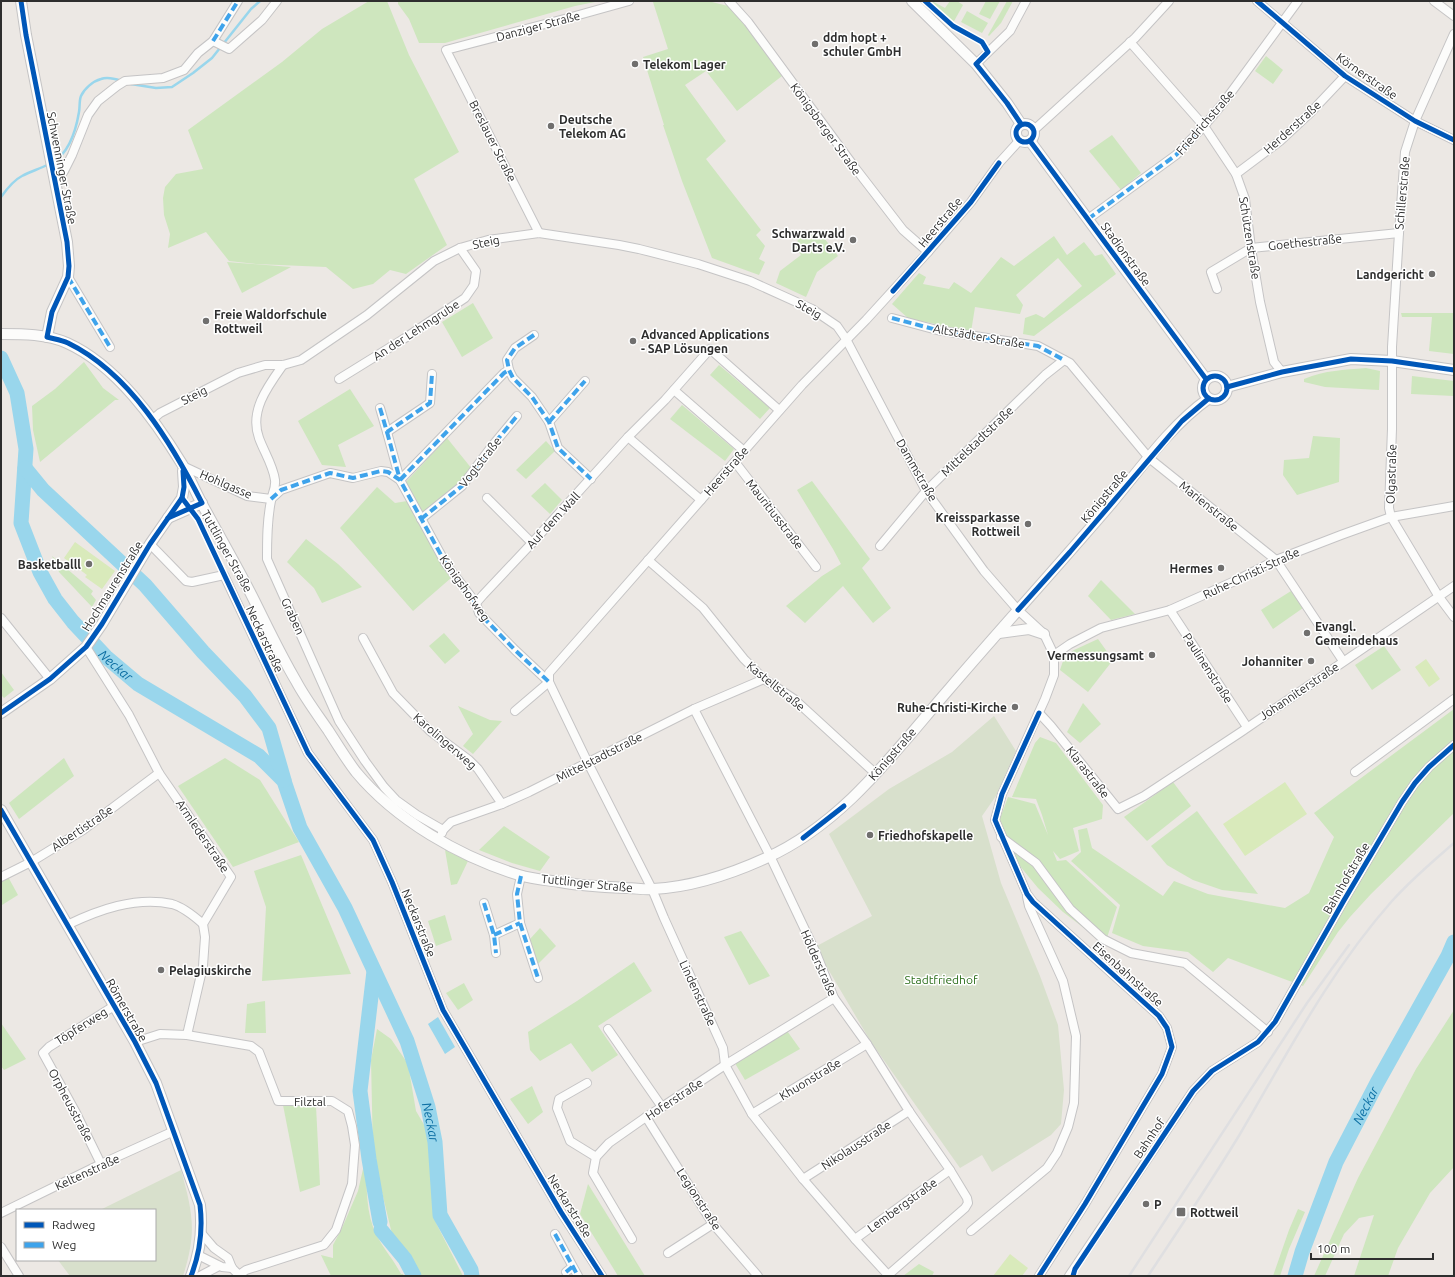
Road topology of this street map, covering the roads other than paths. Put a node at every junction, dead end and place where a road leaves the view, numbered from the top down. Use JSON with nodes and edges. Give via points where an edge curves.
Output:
{"nodes":[{"id":1,"x":21,"y":1,"type":"edge"},
{"id":2,"x":238,"y":1,"type":"edge"},
{"id":3,"x":277,"y":1,"type":"edge"},
{"id":4,"x":629,"y":1,"type":"edge"},
{"id":5,"x":729,"y":1,"type":"edge"},
{"id":6,"x":912,"y":1,"type":"edge"},
{"id":7,"x":1026,"y":1,"type":"edge"},
{"id":8,"x":1169,"y":1,"type":"edge"},
{"id":9,"x":1257,"y":1,"type":"edge"},
{"id":10,"x":1298,"y":1,"type":"edge"},
{"id":11,"x":1434,"y":1,"type":"edge"},
{"id":12,"x":1454,"y":16,"type":"edge"},
{"id":13,"x":1284,"y":22,"type":"junction"},
{"id":14,"x":1454,"y":34,"type":"edge"},
{"id":15,"x":1130,"y":42,"type":"junction"},
{"id":16,"x":219,"y":44,"type":"junction"},
{"id":17,"x":446,"y":50,"type":"joint"},
{"id":18,"x":976,"y":64,"type":"junction"},
{"id":19,"x":1345,"y":76,"type":"junction"},
{"id":20,"x":1415,"y":121,"type":"junction"},
{"id":21,"x":1021,"y":124,"type":"junction"},
{"id":22,"x":1204,"y":126,"type":"junction"},
{"id":23,"x":1034,"y":130,"type":"junction"},
{"id":24,"x":1454,"y":140,"type":"edge"},
{"id":25,"x":1020,"y":141,"type":"junction"},
{"id":26,"x":1030,"y":141,"type":"junction"},
{"id":27,"x":1236,"y":174,"type":"junction"},
{"id":28,"x":55,"y":183,"type":"junction"},
{"id":29,"x":1088,"y":219,"type":"junction"},
{"id":30,"x":539,"y":233,"type":"junction"},
{"id":31,"x":1399,"y":233,"type":"junction"},
{"id":32,"x":460,"y":248,"type":"junction"},
{"id":33,"x":1251,"y":248,"type":"junction"},
{"id":34,"x":928,"y":252,"type":"junction"},
{"id":35,"x":68,"y":277,"type":"junction"},
{"id":36,"x":1217,"y":289,"type":"dead end"},
{"id":37,"x":892,"y":318,"type":"dead end"},
{"id":38,"x":1,"y":334,"type":"edge"},
{"id":39,"x":534,"y":335,"type":"dead end"},
{"id":40,"x":47,"y":337,"type":"junction"},
{"id":41,"x":846,"y":339,"type":"junction"},
{"id":42,"x":110,"y":347,"type":"dead end"},
{"id":43,"x":1064,"y":360,"type":"junction"},
{"id":44,"x":1392,"y":361,"type":"junction"},
{"id":45,"x":283,"y":365,"type":"junction"},
{"id":46,"x":509,"y":370,"type":"junction"},
{"id":47,"x":1454,"y":370,"type":"edge"},
{"id":48,"x":1282,"y":372,"type":"junction"},
{"id":49,"x":432,"y":374,"type":"dead end"},
{"id":50,"x":1206,"y":379,"type":"junction"},
{"id":51,"x":339,"y":380,"type":"dead end"},
{"id":52,"x":584,"y":381,"type":"dead end"},
{"id":53,"x":1227,"y":387,"type":"junction"},
{"id":54,"x":674,"y":390,"type":"junction"},
{"id":55,"x":1208,"y":399,"type":"junction"},
{"id":56,"x":380,"y":408,"type":"dead end"},
{"id":57,"x":780,"y":410,"type":"junction"},
{"id":58,"x":517,"y":416,"type":"dead end"},
{"id":59,"x":152,"y":420,"type":"junction"},
{"id":60,"x":549,"y":422,"type":"junction"},
{"id":61,"x":387,"y":432,"type":"junction"},
{"id":62,"x":628,"y":437,"type":"junction"},
{"id":63,"x":744,"y":451,"type":"junction"},
{"id":64,"x":1149,"y":458,"type":"junction"},
{"id":65,"x":735,"y":462,"type":"junction"},
{"id":66,"x":183,"y":466,"type":"junction"},
{"id":67,"x":591,"y":479,"type":"junction"},
{"id":68,"x":400,"y":480,"type":"junction"},
{"id":69,"x":926,"y":491,"type":"junction"},
{"id":70,"x":487,"y":498,"type":"dead end"},
{"id":71,"x":271,"y":499,"type":"junction"},
{"id":72,"x":701,"y":500,"type":"junction"},
{"id":73,"x":202,"y":503,"type":"junction"},
{"id":74,"x":1454,"y":506,"type":"edge"},
{"id":75,"x":1391,"y":517,"type":"junction"},
{"id":76,"x":168,"y":518,"type":"junction"},
{"id":77,"x":421,"y":519,"type":"junction"},
{"id":78,"x":532,"y":543,"type":"junction"},
{"id":79,"x":150,"y":544,"type":"junction"},
{"id":80,"x":880,"y":546,"type":"dead end"},
{"id":81,"x":648,"y":560,"type":"junction"},
{"id":82,"x":1276,"y":560,"type":"junction"},
{"id":83,"x":816,"y":567,"type":"dead end"},
{"id":84,"x":1454,"y":586,"type":"edge"},
{"id":85,"x":1439,"y":597,"type":"junction"},
{"id":86,"x":476,"y":603,"type":"junction"},
{"id":87,"x":1018,"y":610,"type":"junction"},
{"id":88,"x":1170,"y":610,"type":"junction"},
{"id":89,"x":1454,"y":617,"type":"edge"},
{"id":90,"x":1,"y":618,"type":"edge"},
{"id":91,"x":999,"y":633,"type":"junction"},
{"id":92,"x":1044,"y":634,"type":"junction"},
{"id":93,"x":363,"y":638,"type":"dead end"},
{"id":94,"x":86,"y":647,"type":"junction"},
{"id":95,"x":1054,"y":655,"type":"junction"},
{"id":96,"x":1343,"y":661,"type":"junction"},
{"id":97,"x":50,"y":679,"type":"junction"},
{"id":98,"x":764,"y":679,"type":"junction"},
{"id":99,"x":549,"y":682,"type":"junction"},
{"id":100,"x":1454,"y":699,"type":"edge"},
{"id":101,"x":694,"y":709,"type":"junction"},
{"id":102,"x":515,"y":711,"type":"dead end"},
{"id":103,"x":1,"y":713,"type":"edge"},
{"id":104,"x":1039,"y":713,"type":"junction"},
{"id":105,"x":1247,"y":727,"type":"junction"},
{"id":106,"x":1454,"y":745,"type":"edge"},
{"id":107,"x":588,"y":763,"type":"junction"},
{"id":108,"x":1355,"y":772,"type":"dead end"},
{"id":109,"x":160,"y":773,"type":"junction"},
{"id":110,"x":876,"y":774,"type":"junction"},
{"id":111,"x":1144,"y":796,"type":"joint"},
{"id":112,"x":502,"y":804,"type":"junction"},
{"id":113,"x":1,"y":810,"type":"edge"},
{"id":114,"x":441,"y":835,"type":"junction"},
{"id":115,"x":1001,"y":836,"type":"junction"},
{"id":116,"x":770,"y":856,"type":"junction"},
{"id":117,"x":30,"y":862,"type":"junction"},
{"id":118,"x":522,"y":876,"type":"junction"},
{"id":119,"x":1,"y":877,"type":"edge"},
{"id":120,"x":652,"y":889,"type":"junction"},
{"id":121,"x":1027,"y":894,"type":"junction"},
{"id":122,"x":484,"y":903,"type":"dead end"},
{"id":123,"x":520,"y":923,"type":"junction"},
{"id":124,"x":203,"y":924,"type":"junction"},
{"id":125,"x":67,"y":925,"type":"junction"},
{"id":126,"x":494,"y":935,"type":"junction"},
{"id":127,"x":496,"y":953,"type":"dead end"},
{"id":128,"x":538,"y":978,"type":"dead end"},
{"id":129,"x":834,"y":998,"type":"junction"},
{"id":130,"x":114,"y":1006,"type":"junction"},
{"id":131,"x":608,"y":1029,"type":"dead end"},
{"id":132,"x":1268,"y":1032,"type":"junction"},
{"id":133,"x":187,"y":1035,"type":"junction"},
{"id":134,"x":135,"y":1042,"type":"junction"},
{"id":135,"x":867,"y":1044,"type":"junction"},
{"id":136,"x":49,"y":1046,"type":"joint"},
{"id":137,"x":725,"y":1065,"type":"junction"},
{"id":138,"x":587,"y":1083,"type":"dead end"},
{"id":139,"x":662,"y":1108,"type":"junction"},
{"id":140,"x":908,"y":1111,"type":"junction"},
{"id":141,"x":752,"y":1114,"type":"junction"},
{"id":142,"x":646,"y":1117,"type":"junction"},
{"id":143,"x":174,"y":1131,"type":"junction"},
{"id":144,"x":596,"y":1157,"type":"junction"},
{"id":145,"x":101,"y":1164,"type":"junction"},
{"id":146,"x":950,"y":1170,"type":"junction"},
{"id":147,"x":803,"y":1179,"type":"junction"},
{"id":148,"x":1,"y":1213,"type":"edge"},
{"id":149,"x":714,"y":1224,"type":"junction"},
{"id":150,"x":971,"y":1231,"type":"dead end"},
{"id":151,"x":202,"y":1234,"type":"junction"},
{"id":152,"x":555,"y":1234,"type":"dead end"},
{"id":153,"x":632,"y":1239,"type":"dead end"},
{"id":154,"x":854,"y":1239,"type":"junction"},
{"id":155,"x":1,"y":1246,"type":"edge"},
{"id":156,"x":668,"y":1253,"type":"dead end"},
{"id":157,"x":198,"y":1255,"type":"junction"},
{"id":158,"x":219,"y":1266,"type":"junction"},
{"id":159,"x":232,"y":1268,"type":"junction"},
{"id":160,"x":19,"y":1276,"type":"edge"},
{"id":161,"x":192,"y":1276,"type":"edge"},
{"id":162,"x":200,"y":1276,"type":"edge"},
{"id":163,"x":240,"y":1276,"type":"edge"},
{"id":164,"x":578,"y":1276,"type":"edge"},
{"id":165,"x":602,"y":1276,"type":"edge"},
{"id":166,"x":758,"y":1276,"type":"edge"},
{"id":167,"x":888,"y":1276,"type":"edge"},
{"id":168,"x":1039,"y":1276,"type":"edge"},
{"id":169,"x":1069,"y":1276,"type":"edge"}],
"edges":[{"from":1,"to":28,"type":"street","name":"Schwenninger Straße"},
{"from":2,"to":16,"type":"street"},
{"from":3,"to":16,"type":"street","via":[[262,20],[229,50]]},
{"from":4,"to":17,"type":"street","name":"Danziger Straße"},
{"from":5,"to":34,"type":"street","name":"Königsberger Straße","via":[[748,22],[903,230]]},
{"from":6,"to":18,"type":"street"},
{"from":7,"to":18,"type":"street","via":[[1010,31]]},
{"from":8,"to":15,"type":"street"},
{"from":9,"to":13,"type":"street","name":"Körnerstraße"},
{"from":10,"to":13,"type":"street","name":"Friedrichstraße"},
{"from":11,"to":12,"type":"street"},
{"from":13,"to":19,"type":"street","name":"Körnerstraße"},
{"from":13,"to":22,"type":"street","name":"Friedrichstraße"},
{"from":14,"to":20,"type":"street","name":"Schillerstraße"},
{"from":15,"to":22,"type":"street","name":"Schützenstraße"},
{"from":15,"to":23,"type":"street"},
{"from":16,"to":28,"type":"street","via":[[198,53],[184,70],[163,78],[125,80],[98,101],[88,115],[64,171]]},
{"from":17,"to":30,"type":"street","name":"Breslauer Straße"},
{"from":18,"to":21,"type":"street"},
{"from":19,"to":20,"type":"street","name":"Körnerstraße"},
{"from":19,"to":27,"type":"street","name":"Herderstraße","via":[[1280,141]]},
{"from":20,"to":24,"type":"street","name":"Körnerstraße"},
{"from":20,"to":31,"type":"street","name":"Schillerstraße","via":[[1405,152]]},
{"from":21,"to":23,"type":"street","via":[[1027,124]]},
{"from":21,"to":25,"type":"street","via":[[1016,131]]},
{"from":22,"to":27,"type":"street","name":"Schützenstraße"},
{"from":22,"to":29,"type":"street","name":"Friedrichstraße","via":[[1176,155]]},
{"from":23,"to":26,"type":"street"},
{"from":25,"to":26,"type":"street"},
{"from":25,"to":34,"type":"street","name":"Heerstraße","via":[[999,163],[971,202]]},
{"from":26,"to":29,"type":"street","name":"Stadionstraße"},
{"from":27,"to":33,"type":"street","name":"Schützenstraße","via":[[1245,199]]},
{"from":28,"to":35,"type":"street","name":"Schwenninger Straße","via":[[67,242],[70,266]]},
{"from":29,"to":50,"type":"street","name":"Stadionstraße"},
{"from":30,"to":32,"type":"street","name":"Steig","via":[[488,240]]},
{"from":30,"to":41,"type":"street","name":"Steig","via":[[619,245],[698,264],[750,281],[812,309],[837,326]]},
{"from":31,"to":33,"type":"street","name":"Goethestraße"},
{"from":31,"to":44,"type":"street","name":"Schillerstraße"},
{"from":32,"to":45,"type":"street","name":"Steig","via":[[434,261],[368,316],[301,360]]},
{"from":32,"to":51,"type":"street","name":"An der Lehmgrube","via":[[476,271],[474,285],[465,298]]},
{"from":33,"to":36,"type":"street","name":"Goethestraße","via":[[1211,272]]},
{"from":33,"to":48,"type":"street","name":"Schützenstraße","via":[[1274,362]]},
{"from":34,"to":41,"type":"street","name":"Heerstraße"},
{"from":35,"to":40,"type":"street","name":"Schwenninger Straße","via":[[52,312]]},
{"from":35,"to":42,"type":"street"},
{"from":37,"to":43,"type":"street","name":"Altstädter Straße","via":[[937,330],[1038,346]]},
{"from":38,"to":40,"type":"street","name":"Tuttlinger Straße"},
{"from":39,"to":46,"type":"street","via":[[515,348],[507,360]]},
{"from":40,"to":59,"type":"street","name":"Tuttlinger Straße","via":[[67,343],[92,358],[132,394]]},
{"from":41,"to":57,"type":"street","name":"Heerstraße"},
{"from":41,"to":69,"type":"street","name":"Dammstraße"},
{"from":43,"to":64,"type":"street","name":"Marienstraße","via":[[1070,363]]},
{"from":43,"to":69,"type":"street","name":"Mittelstadtstraße","via":[[1045,375]]},
{"from":44,"to":47,"type":"street"},
{"from":44,"to":48,"type":"street","via":[[1351,359]]},
{"from":44,"to":75,"type":"street","name":"Olgastraße","via":[[1389,508]]},
{"from":45,"to":59,"type":"street","name":"Steig","via":[[265,365],[238,374],[173,406]]},
{"from":45,"to":71,"type":"street","name":"Graben","via":[[259,403],[256,421],[258,436],[275,480],[275,490]]},
{"from":46,"to":60,"type":"street","via":[[513,378],[532,396]]},
{"from":46,"to":68,"type":"street"},
{"from":48,"to":53,"type":"street"},
{"from":49,"to":61,"type":"street","via":[[430,403]]},
{"from":50,"to":53,"type":"street","via":[[1217,376],[1224,380]]},
{"from":50,"to":55,"type":"street","via":[[1203,390]]},
{"from":52,"to":60,"type":"street"},
{"from":53,"to":55,"type":"street","name":"Königstraße","via":[[1226,395],[1220,400]]},
{"from":54,"to":57,"type":"street","name":"Auf dem Wall","via":[[710,349]]},
{"from":54,"to":62,"type":"street","name":"Auf dem Wall"},
{"from":54,"to":63,"type":"street"},
{"from":55,"to":64,"type":"street","name":"Königstraße","via":[[1182,421]]},
{"from":56,"to":61,"type":"street","name":"Königshofweg"},
{"from":57,"to":63,"type":"street","name":"Heerstraße"},
{"from":58,"to":77,"type":"street","name":"Vogtstraße","via":[[462,486]]},
{"from":59,"to":66,"type":"street","name":"Tuttlinger Straße"},
{"from":60,"to":67,"type":"street","via":[[558,448]]},
{"from":61,"to":68,"type":"street","name":"Königshofweg"},
{"from":62,"to":67,"type":"street","name":"Auf dem Wall"},
{"from":62,"to":72,"type":"street"},
{"from":63,"to":65,"type":"street","name":"Heerstraße"},
{"from":64,"to":82,"type":"street","name":"Marienstraße"},
{"from":64,"to":87,"type":"street","name":"Königstraße"},
{"from":65,"to":72,"type":"street","name":"Heerstraße"},
{"from":65,"to":83,"type":"street","name":"Mauritiusstraße"},
{"from":66,"to":71,"type":"street","name":"Hohlgasse","via":[[247,496]]},
{"from":66,"to":73,"type":"street","name":"Tuttlinger Straße"},
{"from":66,"to":76,"type":"street","name":"Hochmaurenstraße","via":[[182,498]]},
{"from":67,"to":78,"type":"street","name":"Auf dem Wall"},
{"from":68,"to":71,"type":"street","via":[[388,472],[381,471],[353,478],[330,473],[281,490]]},
{"from":68,"to":77,"type":"street","name":"Königshofweg"},
{"from":69,"to":80,"type":"street","name":"Mittelstadtstraße"},
{"from":69,"to":87,"type":"street","name":"Dammstraße","via":[[984,571]]},
{"from":70,"to":78,"type":"street"},
{"from":71,"to":114,"type":"street","name":"Graben","via":[[267,559],[339,721],[384,787],[396,800]]},
{"from":72,"to":81,"type":"street","name":"Heerstraße"},
{"from":73,"to":76,"type":"street"},
{"from":73,"to":114,"type":"street","name":"Tuttlinger Straße","via":[[296,681],[356,771],[381,798],[404,816]]},
{"from":74,"to":75,"type":"street","name":"Ruhe-Christi-Straße"},
{"from":75,"to":82,"type":"street","name":"Ruhe-Christi-Straße"},
{"from":75,"to":85,"type":"street","name":"Olgastraße"},
{"from":76,"to":79,"type":"street","name":"Hochmaurenstraße"},
{"from":77,"to":86,"type":"street","name":"Königshofweg","via":[[446,564]]},
{"from":78,"to":86,"type":"street","name":"Auf dem Wall"},
{"from":79,"to":94,"type":"street","name":"Hochmaurenstraße"},
{"from":79,"to":165,"type":"street","name":"Neckarstraße","via":[[186,581],[224,575],[308,753],[373,840],[443,1010],[561,1212]]},
{"from":81,"to":98,"type":"street","name":"Kastellstraße","via":[[703,608],[744,659]]},
{"from":81,"to":99,"type":"street","name":"Heerstraße","via":[[549,673]]},
{"from":82,"to":88,"type":"street","name":"Ruhe-Christi-Straße"},
{"from":82,"to":96,"type":"street","name":"Marienstraße"},
{"from":84,"to":85,"type":"street","name":"Johanniterstraße"},
{"from":85,"to":89,"type":"street","name":"Olgastraße"},
{"from":85,"to":96,"type":"street","name":"Johanniterstraße"},
{"from":86,"to":99,"type":"street","name":"Königshofweg","via":[[479,613]]},
{"from":87,"to":91,"type":"street","name":"Königstraße"},
{"from":87,"to":92,"type":"street","name":"Eisenbahnstraße"},
{"from":88,"to":95,"type":"street","name":"Ruhe-Christi-Straße","via":[[1101,628]]},
{"from":88,"to":105,"type":"street","name":"Paulinenstraße"},
{"from":90,"to":97,"type":"street"},
{"from":91,"to":92,"type":"street","via":[[1029,629]]},
{"from":91,"to":110,"type":"street","name":"Königstraße"},
{"from":92,"to":95,"type":"street","name":"Eisenbahnstraße"},
{"from":93,"to":112,"type":"street","name":"Karolingerweg","via":[[393,693],[430,731],[478,768]]},
{"from":94,"to":97,"type":"street","name":"Hochmaurenstraße"},
{"from":94,"to":109,"type":"street","name":"Armlederstraße","via":[[129,715]]},
{"from":95,"to":104,"type":"street","name":"Eisenbahnstraße","via":[[1054,675]]},
{"from":96,"to":105,"type":"street","name":"Johanniterstraße"},
{"from":97,"to":103,"type":"street","name":"Hochmaurenstraße"},
{"from":98,"to":101,"type":"street","name":"Mittelstadtstraße"},
{"from":98,"to":110,"type":"street","name":"Kastellstraße","via":[[794,699]]},
{"from":99,"to":102,"type":"street","name":"Heerstraße"},
{"from":99,"to":107,"type":"street","name":"Lindenstraße"},
{"from":100,"to":108,"type":"street"},
{"from":101,"to":107,"type":"street","name":"Mittelstadtstraße"},
{"from":101,"to":116,"type":"street","name":"Hölderstraße"},
{"from":104,"to":111,"type":"street","name":"Klarastraße","via":[[1118,810]]},
{"from":104,"to":115,"type":"street","name":"Eisenbahnstraße","via":[[1002,794],[995,820]]},
{"from":105,"to":111,"type":"street","name":"Johanniterstraße"},
{"from":106,"to":132,"type":"street","name":"Bahnhofstraße","via":[[1429,767],[1402,802]]},
{"from":107,"to":112,"type":"street","name":"Mittelstadtstraße"},
{"from":107,"to":120,"type":"street","name":"Lindenstraße"},
{"from":109,"to":117,"type":"street","name":"Albertistraße","via":[[83,830]]},
{"from":109,"to":124,"type":"street","name":"Armlederstraße","via":[[231,877]]},
{"from":110,"to":116,"type":"street","name":"Königstraße","via":[[822,825]]},
{"from":112,"to":114,"type":"street","name":"Mittelstadtstraße","via":[[451,822]]},
{"from":113,"to":117,"type":"street","name":"Römerstraße"},
{"from":114,"to":118,"type":"street","name":"Tuttlinger Straße","via":[[469,855]]},
{"from":115,"to":121,"type":"street","name":"Eisenbahnstraße"},
{"from":115,"to":132,"type":"street","via":[[1036,863],[1070,909],[1103,939],[1131,953],[1185,963]]},
{"from":116,"to":120,"type":"street","name":"Königstraße","via":[[717,877]]},
{"from":116,"to":129,"type":"street","name":"Hölderstraße","via":[[816,953]]},
{"from":117,"to":119,"type":"street","name":"Albertistraße"},
{"from":117,"to":125,"type":"street","name":"Römerstraße"},
{"from":118,"to":120,"type":"street","name":"Tuttlinger Straße","via":[[570,884]]},
{"from":118,"to":123,"type":"street","via":[[517,894]]},
{"from":120,"to":137,"type":"street","name":"Lindenstraße","via":[[723,1048]]},
{"from":121,"to":150,"type":"street","name":"Eisenbahnstraße","via":[[1029,906],[1063,982],[1076,1036],[1074,1102],[1068,1127],[1057,1153],[1047,1168]]},
{"from":121,"to":168,"type":"street","name":"Eisenbahnstraße","via":[[1159,1016],[1167,1028],[1172,1046],[1158,1081]]},
{"from":122,"to":126,"type":"street"},
{"from":123,"to":126,"type":"street"},
{"from":123,"to":128,"type":"street"},
{"from":124,"to":125,"type":"street","via":[[173,904],[139,903],[108,908]]},
{"from":124,"to":133,"type":"street","via":[[203,966]]},
{"from":125,"to":130,"type":"street","name":"Römerstraße"},
{"from":126,"to":127,"type":"street"},
{"from":129,"to":135,"type":"street","name":"Hölderstraße"},
{"from":129,"to":137,"type":"street","name":"Hoferstraße"},
{"from":130,"to":134,"type":"street","name":"Römerstraße"},
{"from":130,"to":136,"type":"street","name":"Töpferweg"},
{"from":131,"to":139,"type":"street"},
{"from":132,"to":169,"type":"street","name":"Bahnhof","via":[[1247,1050],[1212,1072],[1193,1091]]},
{"from":133,"to":134,"type":"street","via":[[160,1034]]},
{"from":133,"to":163,"type":"street","name":"Filztal","via":[[251,1046],[259,1052],[278,1101],[332,1101],[348,1111],[352,1126],[356,1145],[352,1184],[336,1230],[324,1245],[246,1270]]},
{"from":134,"to":143,"type":"street","name":"Römerstraße","via":[[156,1083]]},
{"from":135,"to":140,"type":"street","name":"Hölderstraße"},
{"from":135,"to":141,"type":"street","name":"Khuonstraße"},
{"from":136,"to":145,"type":"street","name":"Orpheusstraße","via":[[43,1053]]},
{"from":137,"to":139,"type":"street","name":"Hoferstraße"},
{"from":137,"to":141,"type":"street","name":"Lindenstraße"},
{"from":138,"to":144,"type":"street","via":[[559,1099],[557,1108],[570,1141]]},
{"from":139,"to":142,"type":"street","name":"Hoferstraße"},
{"from":140,"to":146,"type":"street","name":"Hölderstraße"},
{"from":140,"to":147,"type":"street","name":"Nikolausstraße"},
{"from":141,"to":147,"type":"street","name":"Lindenstraße"},
{"from":142,"to":144,"type":"street","name":"Hoferstraße","via":[[609,1143]]},
{"from":142,"to":149,"type":"street","name":"Legionstraße"},
{"from":143,"to":145,"type":"street","name":"Keltenstraße"},
{"from":143,"to":151,"type":"street","name":"Römerstraße","via":[[200,1205]]},
{"from":144,"to":153,"type":"street","via":[[592,1173]]},
{"from":145,"to":148,"type":"street","name":"Keltenstraße"},
{"from":146,"to":154,"type":"street","name":"Lembergstraße"},
{"from":146,"to":167,"type":"street","name":"Hölderstraße","via":[[968,1203]]},
{"from":147,"to":154,"type":"street","name":"Lindenstraße"},
{"from":149,"to":156,"type":"street"},
{"from":149,"to":166,"type":"street","name":"Legionstraße"},
{"from":151,"to":157,"type":"street","name":"Römerstraße"},
{"from":151,"to":159,"type":"street","via":[[214,1248],[228,1258]]},
{"from":152,"to":164,"type":"street","via":[[569,1269]]},
{"from":154,"to":167,"type":"street","name":"Lindenstraße"},
{"from":155,"to":160,"type":"street"},
{"from":157,"to":158,"type":"street"},
{"from":157,"to":161,"type":"street","name":"Römerstraße"},
{"from":158,"to":159,"type":"street"},
{"from":158,"to":162,"type":"street"},
{"from":159,"to":163,"type":"street"}]}
